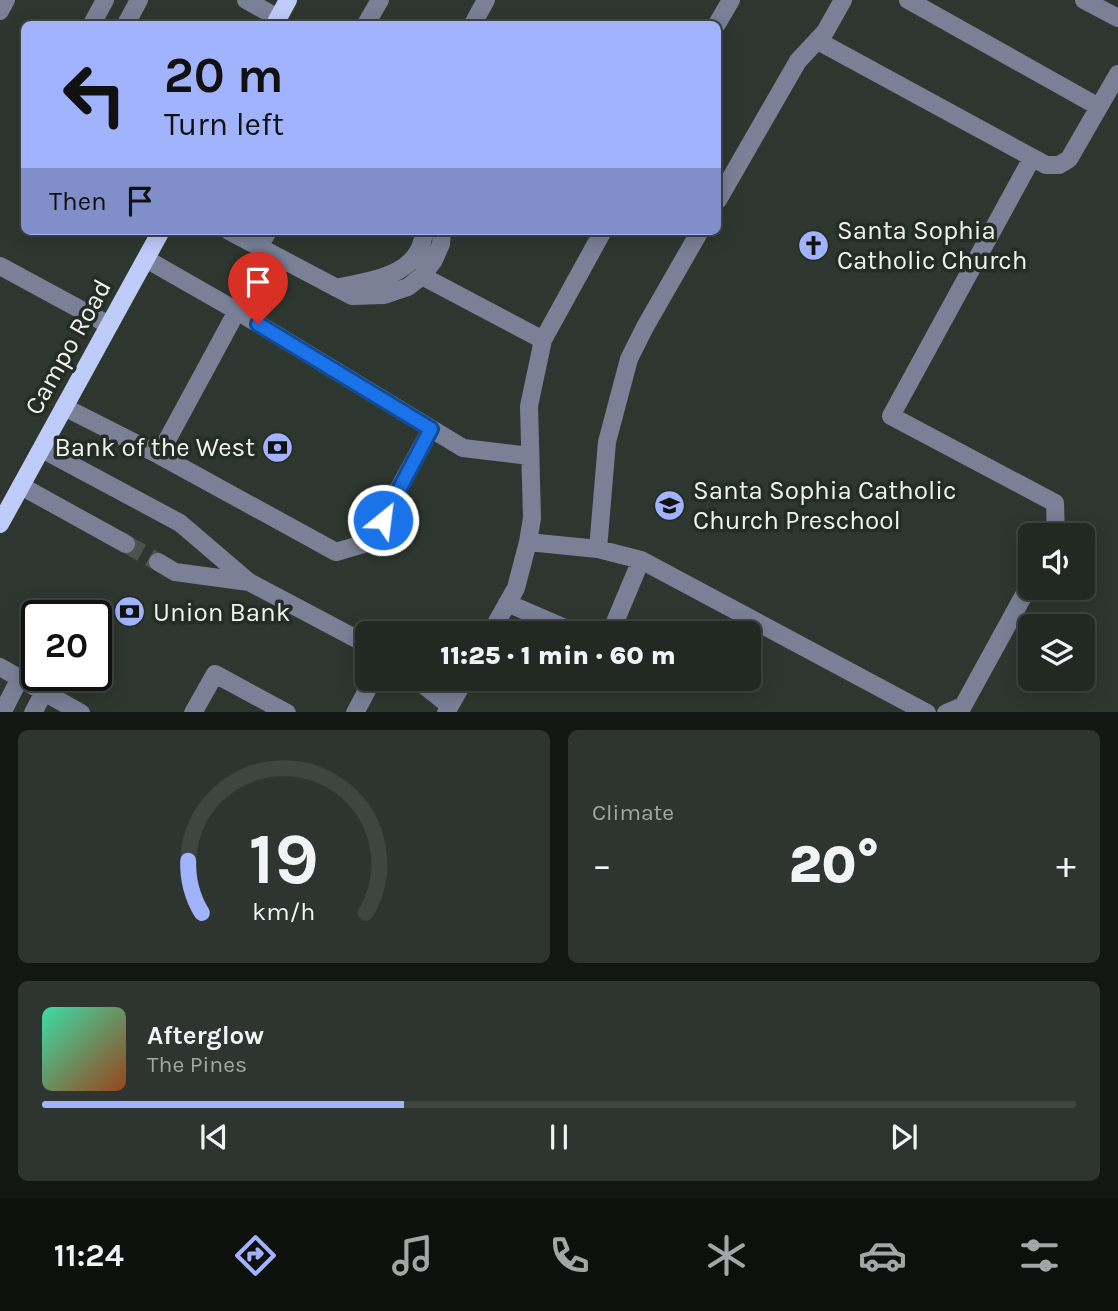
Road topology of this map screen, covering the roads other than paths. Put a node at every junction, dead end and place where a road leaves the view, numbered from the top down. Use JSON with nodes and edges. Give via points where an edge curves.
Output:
{"nodes":[{"id":1,"x":6,"y":0,"type":"edge"},
{"id":2,"x":105,"y":0,"type":"edge"},
{"id":3,"x":139,"y":0,"type":"edge"},
{"id":4,"x":246,"y":0,"type":"edge"},
{"id":5,"x":288,"y":0,"type":"edge"},
{"id":6,"x":380,"y":0,"type":"edge"},
{"id":7,"x":486,"y":0,"type":"edge"},
{"id":8,"x":731,"y":0,"type":"edge"},
{"id":9,"x":843,"y":0,"type":"edge"},
{"id":10,"x":908,"y":0,"type":"edge"},
{"id":11,"x":1084,"y":0,"type":"edge"},
{"id":12,"x":0,"y":11,"type":"edge"},
{"id":13,"x":1118,"y":18,"type":"edge"},
{"id":14,"x":94,"y":21,"type":"edge"},
{"id":15,"x":128,"y":21,"type":"edge"},
{"id":16,"x":276,"y":21,"type":"edge"},
{"id":17,"x":368,"y":21,"type":"edge"},
{"id":18,"x":475,"y":21,"type":"edge"},
{"id":19,"x":719,"y":21,"type":"edge"},
{"id":20,"x":818,"y":41,"type":"junction"},
{"id":21,"x":1118,"y":74,"type":"edge"},
{"id":22,"x":1100,"y":107,"type":"junction"},
{"id":23,"x":1032,"y":158,"type":"junction"},
{"id":24,"x":721,"y":195,"type":"edge"},
{"id":25,"x":159,"y":235,"type":"edge"},
{"id":26,"x":236,"y":235,"type":"edge"},
{"id":27,"x":266,"y":235,"type":"edge"},
{"id":28,"x":423,"y":235,"type":"edge"},
{"id":29,"x":442,"y":235,"type":"edge"},
{"id":30,"x":601,"y":235,"type":"edge"},
{"id":31,"x":698,"y":235,"type":"edge"},
{"id":32,"x":259,"y":247,"type":"junction"},
{"id":33,"x":146,"y":259,"type":"junction"},
{"id":34,"x":0,"y":266,"type":"edge"},
{"id":35,"x":422,"y":276,"type":"junction"},
{"id":36,"x":337,"y":288,"type":"junction"},
{"id":37,"x":237,"y":311,"type":"junction"},
{"id":38,"x":109,"y":325,"type":"junction"},
{"id":39,"x":543,"y":340,"type":"junction"},
{"id":40,"x":64,"y":407,"type":"junction"},
{"id":41,"x":431,"y":429,"type":"junction"},
{"id":42,"x":42,"y":449,"type":"junction"},
{"id":43,"x":159,"y":455,"type":"junction"},
{"id":44,"x":530,"y":456,"type":"junction"},
{"id":45,"x":21,"y":486,"type":"junction"},
{"id":46,"x":1056,"y":523,"type":"edge"},
{"id":47,"x":0,"y":524,"type":"edge"},
{"id":48,"x":528,"y":542,"type":"junction"},
{"id":49,"x":125,"y":544,"type":"tunnel mouth"},
{"id":50,"x":598,"y":549,"type":"junction"},
{"id":51,"x":641,"y":560,"type":"junction"},
{"id":52,"x":158,"y":562,"type":"tunnel mouth"},
{"id":53,"x":249,"y":582,"type":"junction"},
{"id":54,"x":1021,"y":600,"type":"edge"},
{"id":55,"x":506,"y":603,"type":"junction"},
{"id":56,"x":497,"y":621,"type":"edge"},
{"id":57,"x":548,"y":621,"type":"edge"},
{"id":58,"x":615,"y":621,"type":"edge"},
{"id":59,"x":355,"y":639,"type":"edge"},
{"id":60,"x":0,"y":667,"type":"edge"},
{"id":61,"x":20,"y":678,"type":"junction"},
{"id":62,"x":366,"y":691,"type":"edge"},
{"id":63,"x":429,"y":691,"type":"edge"},
{"id":64,"x":458,"y":691,"type":"edge"},
{"id":65,"x":44,"y":692,"type":"junction"},
{"id":66,"x":448,"y":709,"type":"edge"},
{"id":67,"x":2,"y":712,"type":"edge"},
{"id":68,"x":33,"y":712,"type":"edge"},
{"id":69,"x":81,"y":712,"type":"edge"},
{"id":70,"x":193,"y":712,"type":"edge"},
{"id":71,"x":287,"y":712,"type":"edge"},
{"id":72,"x":355,"y":712,"type":"edge"},
{"id":73,"x":927,"y":712,"type":"edge"},
{"id":74,"x":946,"y":712,"type":"edge"}],
"edges":[{"from":1,"to":12,"type":"street"},
{"from":2,"to":14,"type":"street"},
{"from":3,"to":15,"type":"street"},
{"from":4,"to":16,"type":"street"},
{"from":5,"to":16,"type":"main road"},
{"from":6,"to":17,"type":"street"},
{"from":7,"to":18,"type":"street"},
{"from":8,"to":19,"type":"street"},
{"from":9,"to":20,"type":"street"},
{"from":10,"to":22,"type":"street"},
{"from":11,"to":13,"type":"street"},
{"from":20,"to":23,"type":"street"},
{"from":20,"to":24,"type":"street","via":[[798,61]]},
{"from":21,"to":22,"type":"street"},
{"from":22,"to":23,"type":"street","via":[[1069,159],[1046,165]]},
{"from":23,"to":46,"type":"street","via":[[891,415],[1055,503]]},
{"from":25,"to":33,"type":"main road","name":"Campo Road"},
{"from":26,"to":32,"type":"street"},
{"from":27,"to":32,"type":"street"},
{"from":28,"to":36,"type":"street","via":[[416,256],[397,274]]},
{"from":29,"to":35,"type":"street","via":[[434,260]]},
{"from":30,"to":39,"type":"street"},
{"from":31,"to":50,"type":"street","via":[[629,359],[607,442]]},
{"from":32,"to":36,"type":"street"},
{"from":33,"to":37,"type":"street"},
{"from":33,"to":38,"type":"main road","name":"Campo Road"},
{"from":34,"to":38,"type":"street"},
{"from":35,"to":36,"type":"street","via":[[408,287],[384,295],[352,296]]},
{"from":35,"to":39,"type":"street"},
{"from":37,"to":41,"type":"street"},
{"from":37,"to":43,"type":"street"},
{"from":38,"to":40,"type":"main road","name":"Campo Road"},
{"from":39,"to":44,"type":"street","via":[[529,406]]},
{"from":40,"to":42,"type":"main road","name":"Campo Road"},
{"from":40,"to":43,"type":"street"},
{"from":41,"to":43,"type":"street","via":[[370,542],[336,552]]},
{"from":41,"to":44,"type":"street","via":[[463,448]]},
{"from":42,"to":45,"type":"main road","name":"Campo Road"},
{"from":42,"to":53,"type":"street","via":[[180,523]]},
{"from":44,"to":48,"type":"street"},
{"from":45,"to":47,"type":"main road","name":"Campo Road"},
{"from":45,"to":49,"type":"street"},
{"from":48,"to":50,"type":"street"},
{"from":48,"to":55,"type":"street","via":[[516,588]]},
{"from":50,"to":51,"type":"street"},
{"from":51,"to":58,"type":"street"},
{"from":51,"to":73,"type":"street"},
{"from":52,"to":53,"type":"street","via":[[175,572]]},
{"from":53,"to":59,"type":"street"},
{"from":54,"to":74,"type":"street","via":[[963,706]]},
{"from":55,"to":56,"type":"street"},
{"from":55,"to":57,"type":"street"},
{"from":60,"to":61,"type":"street"},
{"from":61,"to":65,"type":"street"},
{"from":61,"to":67,"type":"street"},
{"from":62,"to":72,"type":"street"},
{"from":63,"to":66,"type":"street"},
{"from":64,"to":66,"type":"street"},
{"from":65,"to":68,"type":"street"},
{"from":65,"to":69,"type":"street"},
{"from":70,"to":71,"type":"street","via":[[215,674]]}]}
